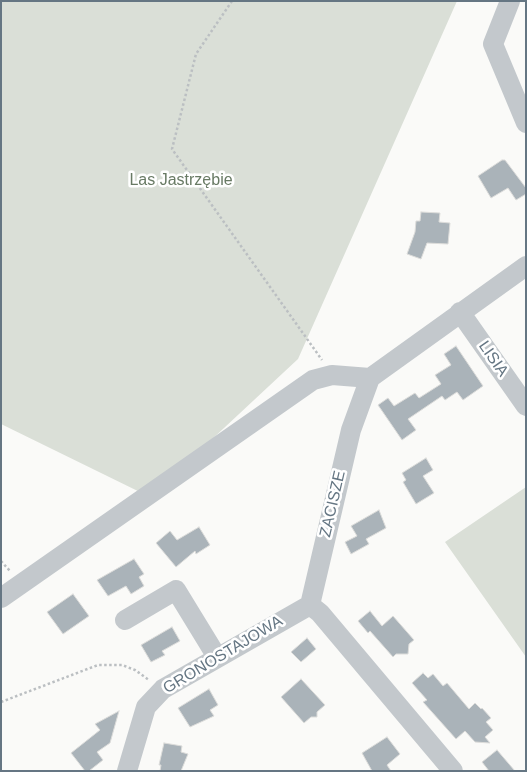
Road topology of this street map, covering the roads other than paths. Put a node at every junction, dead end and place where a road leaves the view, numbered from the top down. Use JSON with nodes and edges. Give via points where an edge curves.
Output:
{"nodes":[{"id":1,"x":510,"y":1,"type":"edge"},
{"id":2,"x":526,"y":124,"type":"edge"},
{"id":3,"x":526,"y":266,"type":"edge"},
{"id":4,"x":460,"y":312,"type":"junction"},
{"id":5,"x":370,"y":378,"type":"junction"},
{"id":6,"x":526,"y":406,"type":"edge"},
{"id":7,"x":4,"y":595,"type":"edge"},
{"id":8,"x":310,"y":605,"type":"junction"},
{"id":9,"x":125,"y":620,"type":"dead end"},
{"id":10,"x":217,"y":657,"type":"junction"},
{"id":11,"x":448,"y":769,"type":"edge"},
{"id":12,"x":128,"y":771,"type":"edge"}],
"edges":[{"from":1,"to":2,"type":"street","via":[[493,44]]},
{"from":3,"to":4,"type":"street"},
{"from":4,"to":5,"type":"street"},
{"from":4,"to":6,"type":"street","name":"LISIA"},
{"from":5,"to":7,"type":"street","via":[[332,375],[313,380]]},
{"from":5,"to":8,"type":"street","name":"ZACISZE","via":[[351,430]]},
{"from":8,"to":10,"type":"street","name":"GRONOSTAJOWA"},
{"from":8,"to":11,"type":"street","via":[[320,613]]},
{"from":9,"to":10,"type":"street","via":[[176,590]]},
{"from":10,"to":12,"type":"street","name":"GRONOSTAJOWA","via":[[163,689],[146,707]]}]}
